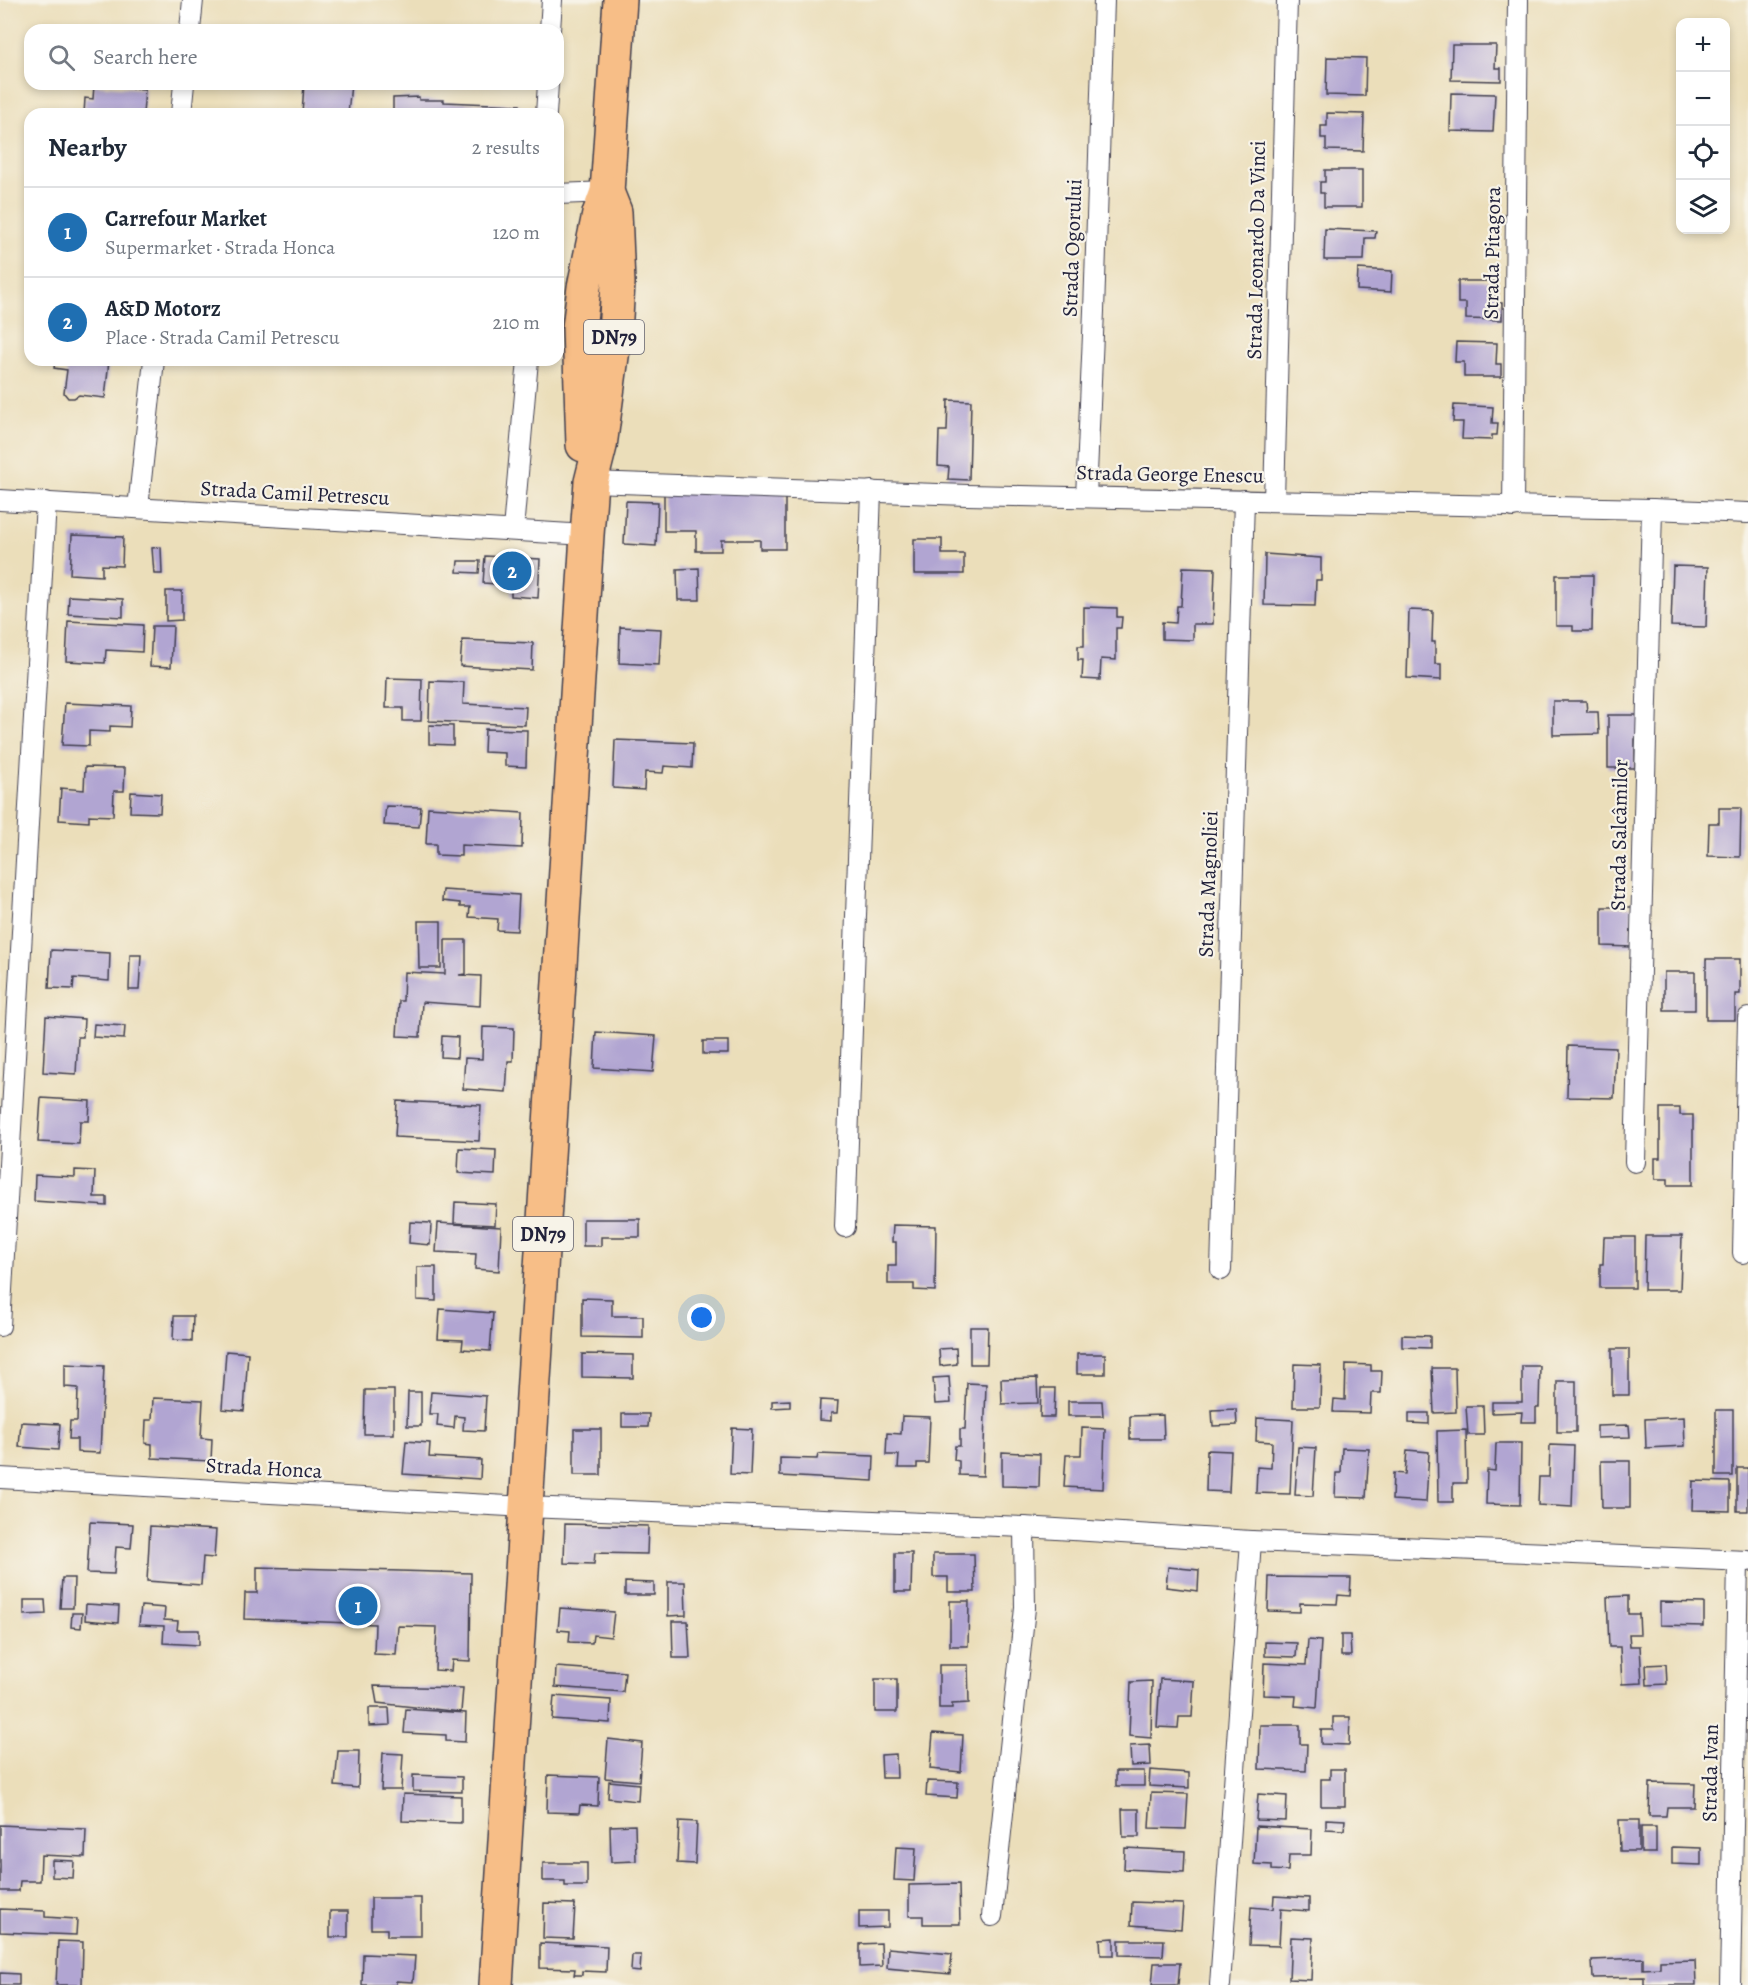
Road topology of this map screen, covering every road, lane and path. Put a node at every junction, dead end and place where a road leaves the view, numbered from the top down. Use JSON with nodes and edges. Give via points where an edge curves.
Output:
{"nodes":[{"id":1,"x":194,"y":0,"type":"edge"},
{"id":2,"x":552,"y":0,"type":"edge"},
{"id":3,"x":620,"y":0,"type":"edge"},
{"id":4,"x":1104,"y":0,"type":"edge"},
{"id":5,"x":1287,"y":0,"type":"edge"},
{"id":6,"x":1518,"y":0,"type":"edge"},
{"id":7,"x":191,"y":24,"type":"edge"},
{"id":8,"x":550,"y":24,"type":"edge"},
{"id":9,"x":183,"y":90,"type":"edge"},
{"id":10,"x":548,"y":90,"type":"edge"},
{"id":11,"x":182,"y":108,"type":"edge"},
{"id":12,"x":546,"y":108,"type":"edge"},
{"id":13,"x":607,"y":192,"type":"junction"},
{"id":14,"x":564,"y":194,"type":"edge"},
{"id":15,"x":153,"y":366,"type":"edge"},
{"id":16,"x":527,"y":366,"type":"edge"},
{"id":17,"x":591,"y":482,"type":"junction"},
{"id":18,"x":871,"y":491,"type":"junction"},
{"id":19,"x":1086,"y":497,"type":"junction"},
{"id":20,"x":0,"y":500,"type":"edge"},
{"id":21,"x":1244,"y":500,"type":"junction"},
{"id":22,"x":1274,"y":500,"type":"junction"},
{"id":23,"x":46,"y":502,"type":"junction"},
{"id":24,"x":1513,"y":507,"type":"junction"},
{"id":25,"x":138,"y":508,"type":"junction"},
{"id":26,"x":1652,"y":508,"type":"junction"},
{"id":27,"x":1748,"y":513,"type":"edge"},
{"id":28,"x":513,"y":530,"type":"junction"},
{"id":29,"x":587,"y":535,"type":"junction"},
{"id":30,"x":1748,"y":1018,"type":"edge"},
{"id":31,"x":1635,"y":1162,"type":"dead end"},
{"id":32,"x":845,"y":1227,"type":"dead end"},
{"id":33,"x":1743,"y":1253,"type":"dead end"},
{"id":34,"x":1221,"y":1270,"type":"dead end"},
{"id":35,"x":0,"y":1326,"type":"edge"},
{"id":36,"x":0,"y":1478,"type":"edge"},
{"id":37,"x":526,"y":1506,"type":"junction"},
{"id":38,"x":1024,"y":1527,"type":"junction"},
{"id":39,"x":1251,"y":1541,"type":"junction"},
{"id":40,"x":1743,"y":1561,"type":"edge"},
{"id":41,"x":992,"y":1916,"type":"dead end"},
{"id":42,"x":496,"y":1985,"type":"edge"},
{"id":43,"x":1220,"y":1985,"type":"edge"},
{"id":44,"x":1730,"y":1985,"type":"edge"}],
"edges":[{"from":1,"to":7,"type":"street"},
{"from":2,"to":8,"type":"street"},
{"from":3,"to":13,"type":"highway","number":"DN79"},
{"from":4,"to":19,"type":"street","name":"Strada Ogorului"},
{"from":5,"to":22,"type":"street","name":"Strada Leonardo Da Vinci"},
{"from":6,"to":24,"type":"street","name":"Strada Pitagora"},
{"from":9,"to":11,"type":"street"},
{"from":10,"to":12,"type":"street"},
{"from":13,"to":14,"type":"street"},
{"from":13,"to":17,"type":"highway","number":"DN79","via":[[615,212],[618,283],[600,446]]},
{"from":15,"to":25,"type":"street"},
{"from":16,"to":28,"type":"street"},
{"from":17,"to":18,"type":"street","name":"Strada George Enescu"},
{"from":17,"to":29,"type":"highway","number":"DN79"},
{"from":18,"to":19,"type":"street","name":"Strada George Enescu"},
{"from":18,"to":32,"type":"street"},
{"from":19,"to":21,"type":"street","name":"Strada George Enescu"},
{"from":20,"to":23,"type":"street","name":"Strada Camil Petrescu"},
{"from":21,"to":22,"type":"street","name":"Strada George Enescu"},
{"from":21,"to":34,"type":"street","name":"Strada Magnoliei"},
{"from":22,"to":24,"type":"street","name":"Strada George Enescu"},
{"from":23,"to":25,"type":"street","name":"Strada Camil Petrescu"},
{"from":23,"to":35,"type":"street"},
{"from":24,"to":26,"type":"street","name":"Strada George Enescu"},
{"from":25,"to":28,"type":"street","name":"Strada Camil Petrescu"},
{"from":26,"to":27,"type":"street","name":"Strada George Enescu"},
{"from":26,"to":31,"type":"street","name":"Strada Salcâmilor"},
{"from":28,"to":29,"type":"street","name":"Strada Camil Petrescu"},
{"from":29,"to":37,"type":"highway","number":"DN79"},
{"from":30,"to":33,"type":"street"},
{"from":36,"to":37,"type":"street","name":"Strada Honca"},
{"from":37,"to":38,"type":"street","name":"Strada Honca"},
{"from":37,"to":42,"type":"highway","number":"DN79"},
{"from":38,"to":39,"type":"street","name":"Strada Honca"},
{"from":38,"to":41,"type":"street","via":[[1025,1608]]},
{"from":39,"to":40,"type":"street","name":"Strada Honca"},
{"from":39,"to":43,"type":"street"},
{"from":40,"to":44,"type":"street","name":"Strada Ivan"}]}
